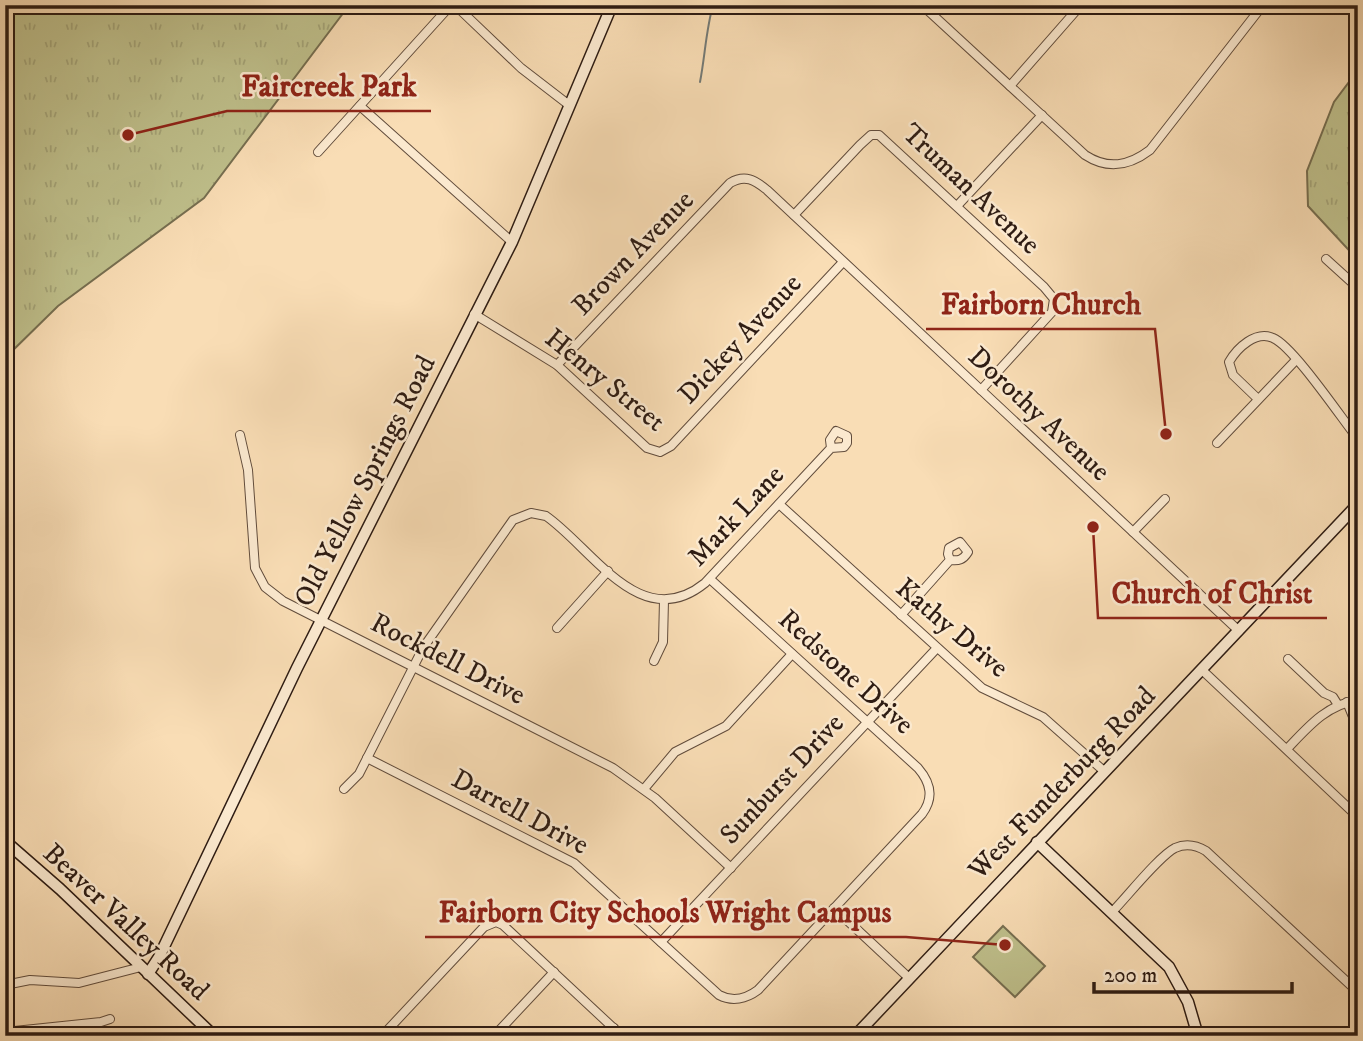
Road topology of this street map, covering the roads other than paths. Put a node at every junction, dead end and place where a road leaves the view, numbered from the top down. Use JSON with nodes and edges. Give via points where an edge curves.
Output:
{"nodes":[{"id":1,"x":453,"y":5,"type":"edge"},
{"id":2,"x":612,"y":5,"type":"edge"},
{"id":3,"x":922,"y":5,"type":"edge"},
{"id":4,"x":1081,"y":5,"type":"edge"},
{"id":5,"x":1264,"y":5,"type":"edge"},
{"id":6,"x":1010,"y":86,"type":"junction"},
{"id":7,"x":569,"y":105,"type":"junction"},
{"id":8,"x":360,"y":106,"type":"junction"},
{"id":9,"x":1042,"y":116,"type":"junction"},
{"id":10,"x":318,"y":152,"type":"dead end"},
{"id":11,"x":745,"y":178,"type":"joint"},
{"id":12,"x":957,"y":206,"type":"junction"},
{"id":13,"x":794,"y":215,"type":"junction"},
{"id":14,"x":512,"y":242,"type":"junction"},
{"id":15,"x":1326,"y":259,"type":"dead end"},
{"id":16,"x":843,"y":262,"type":"junction"},
{"id":17,"x":1358,"y":288,"type":"edge"},
{"id":18,"x":474,"y":314,"type":"junction"},
{"id":19,"x":1296,"y":360,"type":"junction"},
{"id":20,"x":557,"y":365,"type":"junction"},
{"id":21,"x":981,"y":390,"type":"junction"},
{"id":22,"x":1258,"y":399,"type":"junction"},
{"id":23,"x":240,"y":435,"type":"dead end"},
{"id":24,"x":1358,"y":439,"type":"edge"},
{"id":25,"x":1217,"y":443,"type":"dead end"},
{"id":26,"x":671,"y":446,"type":"joint"},
{"id":27,"x":831,"y":448,"type":"dead end"},
{"id":28,"x":1165,"y":499,"type":"dead end"},
{"id":29,"x":779,"y":504,"type":"junction"},
{"id":30,"x":1358,"y":504,"type":"edge"},
{"id":31,"x":1133,"y":532,"type":"junction"},
{"id":32,"x":950,"y":560,"type":"dead end"},
{"id":33,"x":608,"y":570,"type":"junction"},
{"id":34,"x":709,"y":579,"type":"junction"},
{"id":35,"x":664,"y":600,"type":"junction"},
{"id":36,"x":901,"y":615,"type":"junction"},
{"id":37,"x":321,"y":620,"type":"junction"},
{"id":38,"x":557,"y":628,"type":"dead end"},
{"id":39,"x":1239,"y":631,"type":"junction"},
{"id":40,"x":937,"y":648,"type":"junction"},
{"id":41,"x":792,"y":654,"type":"junction"},
{"id":42,"x":1287,"y":659,"type":"dead end"},
{"id":43,"x":654,"y":661,"type":"dead end"},
{"id":44,"x":413,"y":666,"type":"junction"},
{"id":45,"x":1202,"y":670,"type":"junction"},
{"id":46,"x":1358,"y":700,"type":"edge"},
{"id":47,"x":1347,"y":702,"type":"junction"},
{"id":48,"x":1338,"y":705,"type":"junction"},
{"id":49,"x":867,"y":723,"type":"junction"},
{"id":50,"x":1358,"y":729,"type":"edge"},
{"id":51,"x":1287,"y":749,"type":"junction"},
{"id":52,"x":367,"y":758,"type":"junction"},
{"id":53,"x":1105,"y":772,"type":"junction"},
{"id":54,"x":344,"y":789,"type":"dead end"},
{"id":55,"x":644,"y":789,"type":"junction"},
{"id":56,"x":1358,"y":817,"type":"edge"},
{"id":57,"x":5,"y":841,"type":"edge"},
{"id":58,"x":1037,"y":842,"type":"junction"},
{"id":59,"x":730,"y":868,"type":"junction"},
{"id":60,"x":834,"y":908,"type":"junction"},
{"id":61,"x":1112,"y":912,"type":"junction"},
{"id":62,"x":661,"y":942,"type":"junction"},
{"id":63,"x":145,"y":970,"type":"junction"},
{"id":64,"x":554,"y":972,"type":"junction"},
{"id":65,"x":909,"y":978,"type":"junction"},
{"id":66,"x":6,"y":984,"type":"edge"},
{"id":67,"x":1358,"y":992,"type":"edge"},
{"id":68,"x":110,"y":1019,"type":"dead end"},
{"id":69,"x":614,"y":1028,"type":"junction"},
{"id":70,"x":1358,"y":1028,"type":"edge"},
{"id":71,"x":5,"y":1032,"type":"edge"},
{"id":72,"x":214,"y":1036,"type":"edge"},
{"id":73,"x":382,"y":1036,"type":"edge"},
{"id":74,"x":494,"y":1036,"type":"edge"},
{"id":75,"x":607,"y":1036,"type":"edge"},
{"id":76,"x":622,"y":1036,"type":"edge"},
{"id":77,"x":855,"y":1036,"type":"edge"},
{"id":78,"x":1198,"y":1036,"type":"edge"},
{"id":79,"x":1335,"y":1036,"type":"edge"}],
"edges":[{"from":1,"to":7,"type":"street"},
{"from":1,"to":8,"type":"street"},
{"from":2,"to":7,"type":"street","name":"Old Yellow Springs Road"},
{"from":3,"to":6,"type":"street"},
{"from":4,"to":6,"type":"street"},
{"from":5,"to":9,"type":"street","via":[[1156,143],[1138,159],[1120,165],[1097,162]]},
{"from":6,"to":9,"type":"street"},
{"from":7,"to":14,"type":"street","name":"Old Yellow Springs Road"},
{"from":8,"to":10,"type":"street"},
{"from":8,"to":14,"type":"street"},
{"from":9,"to":12,"type":"street"},
{"from":11,"to":13,"type":"street","name":"Dorothy Avenue","via":[[759,183]]},
{"from":11,"to":20,"type":"street","name":"Brown Avenue","via":[[730,183]]},
{"from":12,"to":13,"type":"street","name":"Truman Avenue","via":[[875,134]]},
{"from":12,"to":21,"type":"street","name":"Truman Avenue","via":[[1052,295],[1054,306]]},
{"from":13,"to":16,"type":"street","name":"Dorothy Avenue"},
{"from":14,"to":18,"type":"street","name":"Old Yellow Springs Road"},
{"from":15,"to":17,"type":"street"},
{"from":16,"to":21,"type":"street","name":"Dorothy Avenue"},
{"from":16,"to":26,"type":"street","name":"Dickey Avenue"},
{"from":18,"to":20,"type":"street","name":"Henry Street"},
{"from":18,"to":37,"type":"street","name":"Old Yellow Springs Road"},
{"from":19,"to":22,"type":"street"},
{"from":19,"to":22,"type":"street","via":[[1279,341],[1265,336],[1251,339],[1235,352],[1229,362],[1231,372]]},
{"from":19,"to":24,"type":"street"},
{"from":20,"to":26,"type":"street","name":"Henry Street","via":[[647,448],[660,452]]},
{"from":21,"to":31,"type":"street","name":"Dorothy Avenue"},
{"from":22,"to":25,"type":"street"},
{"from":23,"to":37,"type":"street","name":"Rockdell Drive","via":[[248,470],[257,574],[277,598]]},
{"from":27,"to":29,"type":"street","name":"Mark Lane"},
{"from":28,"to":31,"type":"street"},
{"from":29,"to":34,"type":"street","name":"Mark Lane"},
{"from":29,"to":36,"type":"street","name":"Kathy Drive"},
{"from":30,"to":39,"type":"street","name":"West Funderburg Road"},
{"from":31,"to":39,"type":"street","name":"Dorothy Avenue"},
{"from":32,"to":36,"type":"street"},
{"from":33,"to":35,"type":"street","via":[[637,594]]},
{"from":33,"to":38,"type":"street"},
{"from":33,"to":44,"type":"street","via":[[550,519],[531,513],[519,516],[508,525]]},
{"from":34,"to":35,"type":"street","name":"Mark Lane","via":[[689,594]]},
{"from":34,"to":41,"type":"street","name":"Redstone Drive"},
{"from":35,"to":43,"type":"street","via":[[663,642]]},
{"from":36,"to":40,"type":"street","name":"Kathy Drive"},
{"from":37,"to":44,"type":"street","name":"Rockdell Drive"},
{"from":37,"to":63,"type":"street","name":"Old Yellow Springs Road","via":[[159,957]]},
{"from":39,"to":45,"type":"street","name":"West Funderburg Road"},
{"from":40,"to":49,"type":"street","name":"Sunburst Drive"},
{"from":40,"to":53,"type":"street","name":"Kathy Drive","via":[[993,695],[1044,718]]},
{"from":41,"to":49,"type":"street","name":"Redstone Drive"},
{"from":41,"to":55,"type":"street","via":[[726,726],[675,752]]},
{"from":42,"to":48,"type":"street"},
{"from":44,"to":52,"type":"street"},
{"from":44,"to":55,"type":"street","name":"Rockdell Drive","via":[[603,762]]},
{"from":45,"to":51,"type":"street"},
{"from":45,"to":53,"type":"street","name":"West Funderburg Road"},
{"from":46,"to":47,"type":"street"},
{"from":47,"to":48,"type":"street"},
{"from":47,"to":50,"type":"street"},
{"from":48,"to":51,"type":"street","via":[[1320,715]]},
{"from":49,"to":59,"type":"street","name":"Sunburst Drive"},
{"from":49,"to":60,"type":"street","name":"Redstone Drive","via":[[918,768],[928,780],[930,797],[926,810]]},
{"from":51,"to":56,"type":"street"},
{"from":52,"to":54,"type":"street","via":[[357,778]]},
{"from":52,"to":62,"type":"street","name":"Darrell Drive","via":[[569,860]]},
{"from":53,"to":58,"type":"street","name":"West Funderburg Road"},
{"from":55,"to":59,"type":"street","name":"Rockdell Drive"},
{"from":57,"to":63,"type":"street","name":"Beaver Valley Road"},
{"from":58,"to":61,"type":"street"},
{"from":58,"to":65,"type":"street","name":"West Funderburg Road"},
{"from":59,"to":62,"type":"street","name":"Sunburst Drive"},
{"from":60,"to":62,"type":"street","name":"Darrell Drive","via":[[758,990],[736,999],[719,995]]},
{"from":60,"to":65,"type":"street"},
{"from":61,"to":67,"type":"street","via":[[1170,851],[1196,846]]},
{"from":61,"to":78,"type":"street","via":[[1175,976]]},
{"from":63,"to":66,"type":"street","via":[[79,982]]},
{"from":63,"to":72,"type":"street","name":"Beaver Valley Road"},
{"from":64,"to":69,"type":"street"},
{"from":64,"to":73,"type":"street","via":[[496,922],[484,927]]},
{"from":64,"to":74,"type":"street"},
{"from":65,"to":77,"type":"street","name":"West Funderburg Road"},
{"from":68,"to":71,"type":"street"},
{"from":69,"to":75,"type":"street"},
{"from":69,"to":76,"type":"street"},
{"from":70,"to":79,"type":"street"}]}
